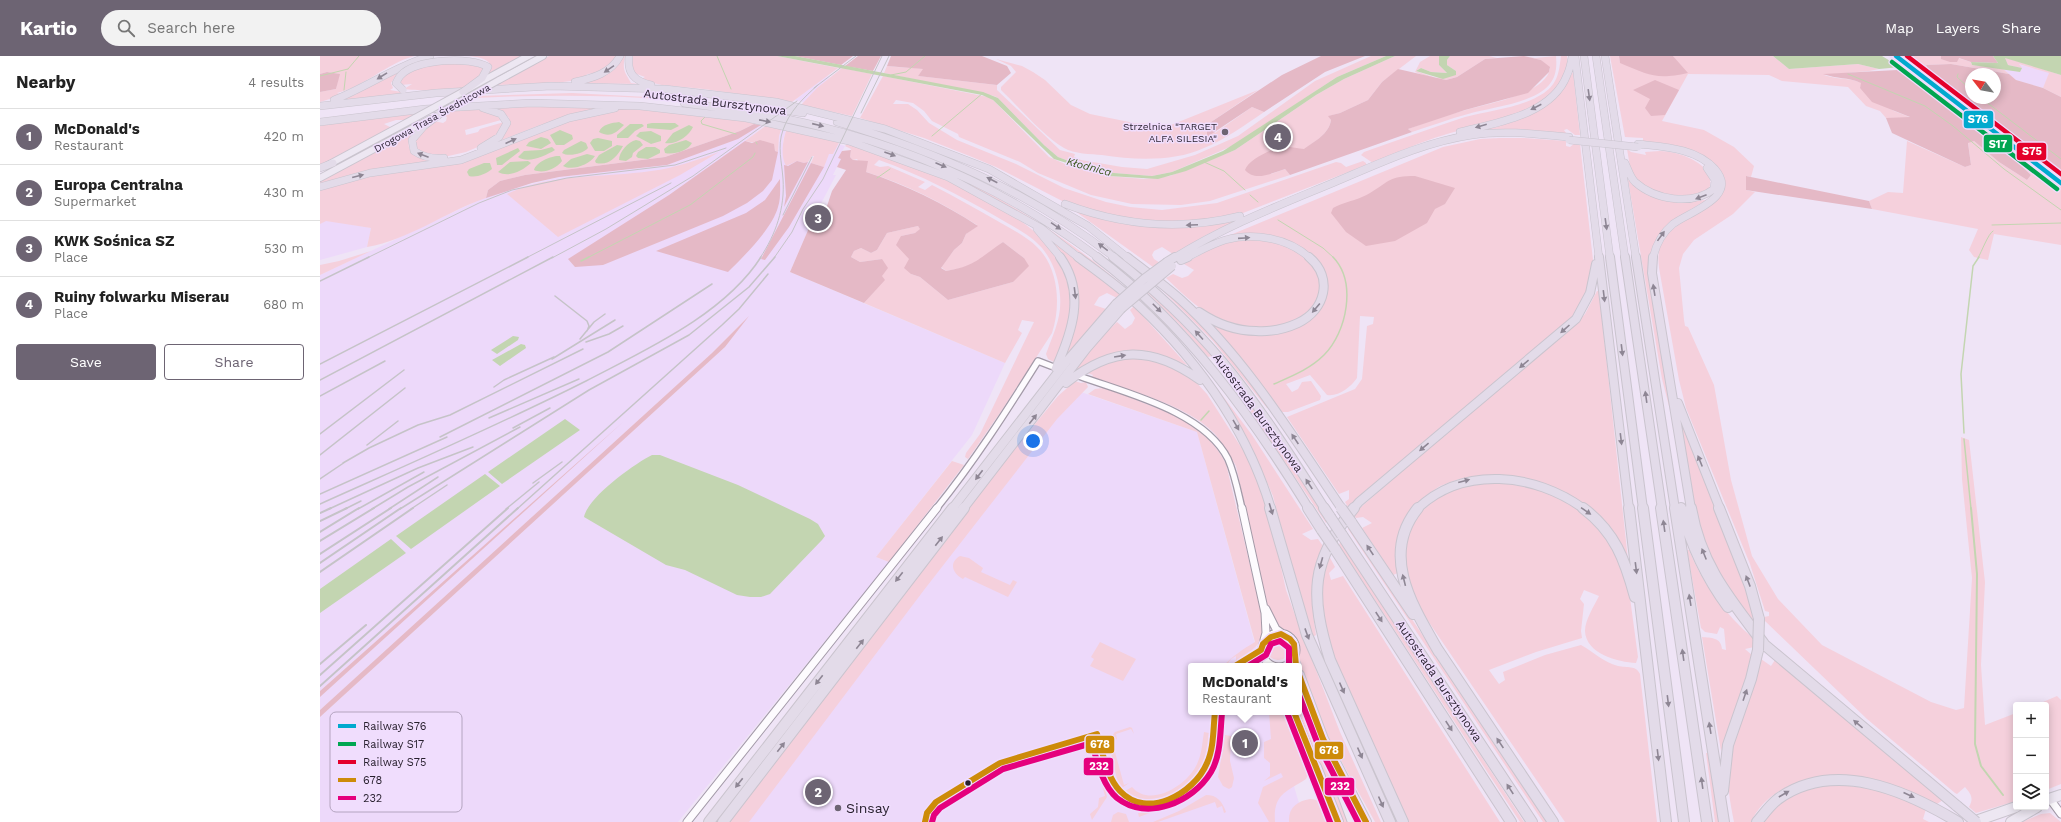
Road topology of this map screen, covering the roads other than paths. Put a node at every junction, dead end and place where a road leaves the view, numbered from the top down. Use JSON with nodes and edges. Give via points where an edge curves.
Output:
{"nodes":[{"id":1,"x":430,"y":56,"type":"edge"},
{"id":2,"x":528,"y":56,"type":"edge"},
{"id":3,"x":535,"y":56,"type":"edge"},
{"id":4,"x":543,"y":56,"type":"edge"},
{"id":5,"x":620,"y":56,"type":"edge"},
{"id":6,"x":629,"y":56,"type":"edge"},
{"id":7,"x":1574,"y":56,"type":"edge"},
{"id":8,"x":1584,"y":56,"type":"edge"},
{"id":9,"x":1596,"y":56,"type":"edge"},
{"id":10,"x":1605,"y":56,"type":"edge"},
{"id":11,"x":548,"y":86,"type":"junction"},
{"id":12,"x":674,"y":89,"type":"junction"},
{"id":13,"x":442,"y":91,"type":"junction"},
{"id":14,"x":463,"y":92,"type":"junction"},
{"id":15,"x":320,"y":105,"type":"edge"},
{"id":16,"x":460,"y":106,"type":"junction"},
{"id":17,"x":652,"y":106,"type":"junction"},
{"id":18,"x":444,"y":111,"type":"joint"},
{"id":19,"x":320,"y":112,"type":"edge"},
{"id":20,"x":434,"y":118,"type":"junction"},
{"id":21,"x":321,"y":121,"type":"edge"},
{"id":22,"x":1569,"y":138,"type":"junction"},
{"id":23,"x":1638,"y":145,"type":"junction"},
{"id":24,"x":1619,"y":148,"type":"junction"},
{"id":25,"x":1407,"y":153,"type":"junction"},
{"id":26,"x":333,"y":162,"type":"joint"},
{"id":27,"x":320,"y":168,"type":"edge"},
{"id":28,"x":320,"y":173,"type":"edge"},
{"id":29,"x":320,"y":178,"type":"edge"},
{"id":30,"x":320,"y":187,"type":"edge"},
{"id":31,"x":1034,"y":191,"type":"junction"},
{"id":32,"x":1284,"y":203,"type":"junction"},
{"id":33,"x":1022,"y":216,"type":"junction"},
{"id":34,"x":1598,"y":243,"type":"junction"},
{"id":35,"x":1181,"y":260,"type":"junction"},
{"id":36,"x":1169,"y":264,"type":"junction"},
{"id":37,"x":1182,"y":301,"type":"junction"},
{"id":38,"x":1051,"y":366,"type":"dead end"},
{"id":39,"x":1079,"y":376,"type":"dead end"},
{"id":40,"x":1670,"y":379,"type":"junction"},
{"id":41,"x":1214,"y":392,"type":"junction"},
{"id":42,"x":1048,"y":393,"type":"junction"},
{"id":43,"x":1669,"y":466,"type":"junction"},
{"id":44,"x":1262,"y":603,"type":"junction"},
{"id":45,"x":1642,"y":619,"type":"junction"},
{"id":46,"x":1285,"y":635,"type":"junction"},
{"id":47,"x":1264,"y":640,"type":"junction"},
{"id":48,"x":1761,"y":647,"type":"junction"},
{"id":49,"x":1439,"y":652,"type":"junction"},
{"id":50,"x":1271,"y":663,"type":"edge"},
{"id":51,"x":1294,"y":663,"type":"edge"},
{"id":52,"x":1302,"y":683,"type":"edge"},
{"id":53,"x":1295,"y":715,"type":"edge"},
{"id":54,"x":1323,"y":739,"type":"junction"},
{"id":55,"x":1316,"y":767,"type":"joint"},
{"id":56,"x":2061,"y":795,"type":"edge"},
{"id":57,"x":2049,"y":799,"type":"edge"},
{"id":58,"x":2049,"y":802,"type":"edge"},
{"id":59,"x":1722,"y":808,"type":"junction"},
{"id":60,"x":2013,"y":808,"type":"edge"},
{"id":61,"x":2032,"y":810,"type":"edge"},
{"id":62,"x":2061,"y":814,"type":"edge"},
{"id":63,"x":687,"y":822,"type":"edge"},
{"id":64,"x":709,"y":822,"type":"edge"},
{"id":65,"x":723,"y":822,"type":"edge"},
{"id":66,"x":1338,"y":822,"type":"edge"},
{"id":67,"x":1353,"y":822,"type":"edge"},
{"id":68,"x":1366,"y":822,"type":"edge"},
{"id":69,"x":1390,"y":822,"type":"edge"},
{"id":70,"x":1403,"y":822,"type":"edge"},
{"id":71,"x":1511,"y":822,"type":"edge"},
{"id":72,"x":1532,"y":822,"type":"edge"},
{"id":73,"x":1554,"y":822,"type":"edge"},
{"id":74,"x":1666,"y":822,"type":"edge"},
{"id":75,"x":1684,"y":822,"type":"edge"},
{"id":76,"x":1708,"y":822,"type":"edge"},
{"id":77,"x":1724,"y":822,"type":"edge"},
{"id":78,"x":1757,"y":822,"type":"edge"},
{"id":79,"x":1958,"y":822,"type":"edge"},
{"id":80,"x":1973,"y":822,"type":"edge"},
{"id":81,"x":1976,"y":822,"type":"edge"},
{"id":82,"x":2012,"y":822,"type":"edge"}],
"edges":[{"from":1,"to":15,"type":"highway","one_way":true,"via":[[401,65],[357,91]]},
{"from":2,"to":14,"type":"main road","bridge":true},
{"from":3,"to":28,"type":"main road","name":"Drogowa Trasa Średnicowa"},
{"from":4,"to":18,"type":"main road","name":"Drogowa Trasa Średnicowa","bridge":true},
{"from":5,"to":11,"type":"highway","one_way":true,"via":[[612,68],[592,78]]},
{"from":6,"to":12,"type":"highway","via":[[627,69],[638,80]]},
{"from":7,"to":25,"type":"highway","one_way":true,"via":[[1565,83],[1543,104],[1521,114],[1433,141]]},
{"from":7,"to":34,"type":"highway"},
{"from":8,"to":75,"type":"highway","one_way":true},
{"from":76,"to":9,"type":"highway","one_way":true},
{"from":10,"to":24,"type":"highway"},
{"from":11,"to":12,"type":"highway"},
{"from":11,"to":13,"type":"highway"},
{"from":12,"to":31,"type":"highway","via":[[782,103],[865,122],[932,144]]},
{"from":13,"to":14,"type":"highway","bridge":true,"via":[[403,90],[396,83],[398,76],[417,63],[439,58],[473,58],[484,62],[488,67],[486,73]]},
{"from":13,"to":15,"type":"highway"},
{"from":14,"to":26,"type":"main road","bridge":true},
{"from":16,"to":17,"type":"highway","via":[[570,103]]},
{"from":16,"to":20,"type":"highway","one_way":true,"via":[[480,107],[498,112],[505,118],[506,128],[499,137],[476,150],[454,157],[428,158],[414,151],[412,140],[416,133]]},
{"from":16,"to":21,"type":"highway"},
{"from":30,"to":17,"type":"highway","one_way":true,"via":[[370,173],[461,160],[548,125],[583,114]]},
{"from":17,"to":33,"type":"highway","one_way":true,"via":[[756,119],[848,140],[938,173]]},
{"from":18,"to":20,"type":"highway"},
{"from":72,"to":19,"type":"highway","name":"Autostrada Bursztynowa","one_way":true,"bridge":true,"via":[[1236,379],[1161,294],[1106,249],[1055,214],[989,178],[924,149],[860,128],[803,114],[729,101],[622,92],[542,91],[404,101]]},
{"from":20,"to":29,"type":"main road","name":"Drogowa Trasa Średnicowa"},
{"from":21,"to":71,"type":"highway","name":"Autostrada Bursztynowa","one_way":true,"bridge":true,"via":[[412,105],[500,99],[594,97],[665,101],[750,111],[826,127],[886,144],[988,187],[1044,218],[1099,257],[1145,297],[1191,344],[1231,393],[1284,469]]},
{"from":22,"to":23,"type":"highway","bridge":true},
{"from":22,"to":25,"type":"highway","via":[[1519,132],[1483,133]]},
{"from":22,"to":35,"type":"highway","via":[[1500,136],[1475,138],[1441,146],[1238,228]]},
{"from":23,"to":24,"type":"highway","one_way":true,"via":[[1692,158],[1710,171],[1714,187],[1708,194],[1696,199],[1675,200],[1654,194],[1632,178]]},
{"from":40,"to":23,"type":"highway","one_way":true,"via":[[1652,275],[1654,252],[1658,240],[1670,227],[1717,197],[1722,189],[1722,181],[1713,166],[1695,155],[1672,148]]},
{"from":24,"to":43,"type":"highway"},
{"from":25,"to":32,"type":"highway"},
{"from":26,"to":27,"type":"highway"},
{"from":32,"to":31,"type":"highway","one_way":true,"via":[[1208,224],[1145,225],[1098,216]]},
{"from":31,"to":37,"type":"highway","via":[[1109,239]]},
{"from":32,"to":36,"type":"highway","via":[[1216,232]]},
{"from":33,"to":41,"type":"highway","via":[[1042,228],[1117,286],[1153,319]]},
{"from":33,"to":42,"type":"highway","one_way":true,"via":[[1054,246],[1070,272],[1075,292],[1075,315],[1070,336]]},
{"from":34,"to":45,"type":"highway","one_way":true},
{"from":34,"to":70,"type":"highway","one_way":true,"via":[[1592,290],[1576,319],[1359,502],[1336,527],[1324,553],[1316,597],[1322,639],[1334,672]]},
{"from":35,"to":36,"type":"highway"},
{"from":35,"to":37,"type":"highway","one_way":true,"via":[[1227,240],[1249,237],[1271,239],[1292,245],[1309,256],[1319,267],[1325,286],[1319,304],[1310,315],[1289,327],[1268,331],[1226,327]]},
{"from":36,"to":42,"type":"highway","bridge":true,"via":[[1118,307],[1081,343]]},
{"from":49,"to":37,"type":"highway","one_way":true,"bridge":true,"via":[[1265,396],[1226,347]]},
{"from":38,"to":63,"type":"street","via":[[1038,361],[961,478]]},
{"from":39,"to":44,"type":"street","via":[[1184,416],[1201,427],[1220,445],[1236,484]]},
{"from":48,"to":40,"type":"highway","one_way":true,"bridge":true,"via":[[1759,619],[1750,586]]},
{"from":48,"to":40,"type":"highway","one_way":true,"via":[[1704,556],[1694,526]]},
{"from":42,"to":41,"type":"highway","one_way":true,"via":[[1094,363],[1119,355],[1141,354],[1158,356],[1186,368]]},
{"from":41,"to":69,"type":"highway","one_way":true,"via":[[1242,436],[1263,482],[1308,636]]},
{"from":42,"to":64,"type":"highway","one_way":true},
{"from":65,"to":42,"type":"highway","one_way":true},
{"from":43,"to":48,"type":"highway","via":[[1687,534],[1701,570],[1727,607]]},
{"from":59,"to":43,"type":"highway","one_way":true},
{"from":44,"to":46,"type":"street","via":[[1276,629]]},
{"from":44,"to":47,"type":"street","via":[[1267,630]]},
{"from":49,"to":45,"type":"highway","one_way":true,"via":[[1406,588],[1400,562],[1402,541],[1409,521],[1422,504],[1443,489],[1470,480],[1496,478],[1534,484],[1569,499],[1596,517],[1619,548]]},
{"from":45,"to":74,"type":"highway","one_way":true},
{"from":46,"to":47,"type":"street","via":[[1273,634]]},
{"from":46,"to":51,"type":"street","via":[[1290,638],[1296,649]]},
{"from":47,"to":50,"type":"street","via":[[1261,650],[1264,658]]},
{"from":59,"to":48,"type":"highway","one_way":true,"via":[[1728,745]]},
{"from":81,"to":48,"type":"highway","one_way":true,"bridge":true},
{"from":73,"to":49,"type":"highway","one_way":true},
{"from":52,"to":54,"type":"main road"},
{"from":53,"to":55,"type":"street"},
{"from":54,"to":67,"type":"main road"},
{"from":54,"to":68,"type":"main road"},
{"from":55,"to":66,"type":"main road"},
{"from":56,"to":57,"type":"main road"},
{"from":58,"to":62,"type":"street"},
{"from":59,"to":77,"type":"highway"},
{"from":60,"to":80,"type":"main road"},
{"from":61,"to":82,"type":"main road"},
{"from":78,"to":79,"type":"highway","one_way":true,"via":[[1766,808],[1779,797],[1795,788],[1830,779],[1848,779],[1883,786],[1912,796]]}]}
